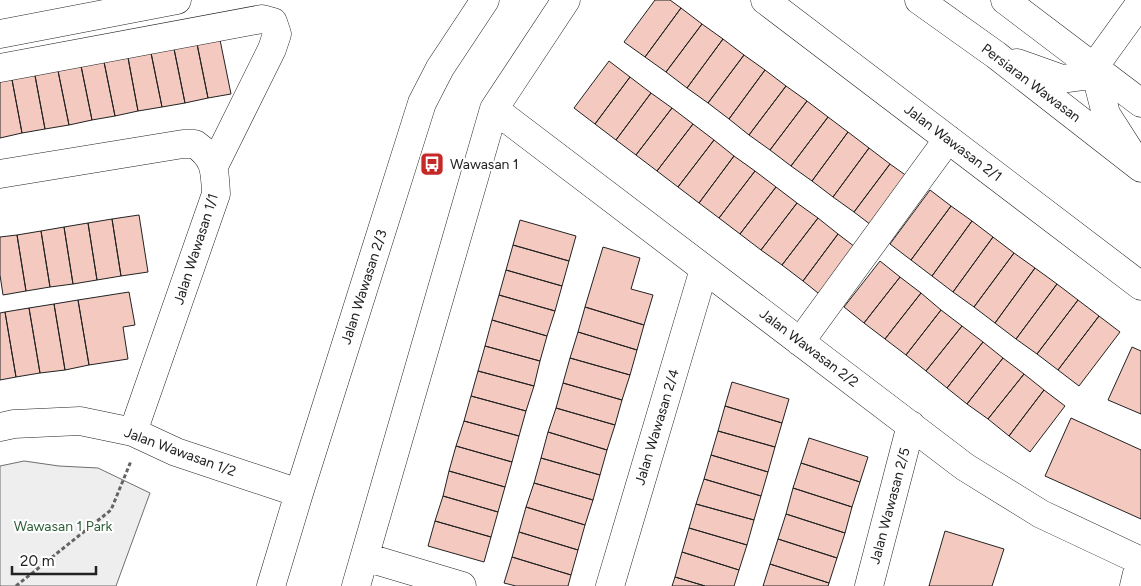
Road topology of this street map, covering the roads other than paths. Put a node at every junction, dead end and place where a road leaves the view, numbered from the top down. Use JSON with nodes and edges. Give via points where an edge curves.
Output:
{"nodes":[{"id":1,"x":176,"y":0,"type":"edge"},
{"id":2,"x":485,"y":0,"type":"edge"},
{"id":3,"x":566,"y":0,"type":"edge"},
{"id":4,"x":765,"y":0,"type":"edge"},
{"id":5,"x":919,"y":0,"type":"edge"},
{"id":6,"x":1005,"y":0,"type":"edge"},
{"id":7,"x":1141,"y":2,"type":"edge"},
{"id":8,"x":0,"y":34,"type":"edge"},
{"id":9,"x":996,"y":56,"type":"junction"},
{"id":10,"x":1094,"y":67,"type":"junction"},
{"id":11,"x":0,"y":68,"type":"edge"},
{"id":12,"x":1141,"y":103,"type":"edge"},
{"id":13,"x":494,"y":109,"type":"junction"},
{"id":14,"x":948,"y":139,"type":"junction"},
{"id":15,"x":214,"y":166,"type":"junction"},
{"id":16,"x":1141,"y":168,"type":"edge"},
{"id":17,"x":0,"y":174,"type":"edge"},
{"id":18,"x":704,"y":269,"type":"junction"},
{"id":19,"x":1141,"y":286,"type":"edge"},
{"id":20,"x":800,"y":342,"type":"junction"},
{"id":21,"x":911,"y":426,"type":"junction"},
{"id":22,"x":0,"y":427,"type":"edge"},
{"id":23,"x":138,"y":434,"type":"junction"},
{"id":24,"x":299,"y":493,"type":"junction"},
{"id":25,"x":365,"y":557,"type":"junction"},
{"id":26,"x":1141,"y":561,"type":"edge"},
{"id":27,"x":271,"y":586,"type":"edge"},
{"id":28,"x":356,"y":586,"type":"edge"},
{"id":29,"x":462,"y":586,"type":"edge"},
{"id":30,"x":610,"y":586,"type":"edge"},
{"id":31,"x":869,"y":586,"type":"edge"},
{"id":32,"x":1134,"y":586,"type":"edge"}],
"edges":[{"from":1,"to":8,"type":"street"},
{"from":2,"to":24,"type":"street","name":"Jalan Wawasan 2/3","via":[[440,68],[422,103]]},
{"from":3,"to":13,"type":"street"},
{"from":4,"to":14,"type":"street","name":"Jalan Wawasan 2/1"},
{"from":5,"to":9,"type":"street","name":"Persiaran Wawasan"},
{"from":6,"to":10,"type":"street"},
{"from":7,"to":10,"type":"street"},
{"from":9,"to":10,"type":"street","via":[[1062,79],[1084,76]]},
{"from":9,"to":16,"type":"street","name":"Persiaran Wawasan"},
{"from":10,"to":12,"type":"street"},
{"from":10,"to":16,"type":"street","via":[[1106,114]]},
{"from":11,"to":15,"type":"street","via":[[262,19],[274,22],[277,34],[272,49]]},
{"from":13,"to":18,"type":"street","name":"Jalan Wawasan 2/2"},
{"from":13,"to":25,"type":"street"},
{"from":14,"to":19,"type":"street","name":"Jalan Wawasan 2/1"},
{"from":14,"to":20,"type":"street"},
{"from":15,"to":17,"type":"street","via":[[210,157],[195,144],[182,144]]},
{"from":15,"to":23,"type":"street","name":"Jalan Wawasan 1/1","via":[[216,194]]},
{"from":18,"to":20,"type":"street","name":"Jalan Wawasan 2/2"},
{"from":18,"to":30,"type":"street","name":"Jalan Wawasan 2/4"},
{"from":20,"to":21,"type":"street","name":"Jalan Wawasan 2/2"},
{"from":21,"to":26,"type":"street","name":"Jalan Wawasan 2/2","via":[[965,467],[1040,514]]},
{"from":21,"to":31,"type":"street","name":"Jalan Wawasan 2/5"},
{"from":22,"to":23,"type":"street","name":"Jalan Wawasan 1/2","via":[[80,421]]},
{"from":23,"to":24,"type":"street","name":"Jalan Wawasan 1/2","via":[[176,452]]},
{"from":24,"to":27,"type":"street","name":"Jalan Wawasan 2/3"},
{"from":25,"to":28,"type":"street"},
{"from":25,"to":29,"type":"street"},
{"from":26,"to":32,"type":"street"}]}
